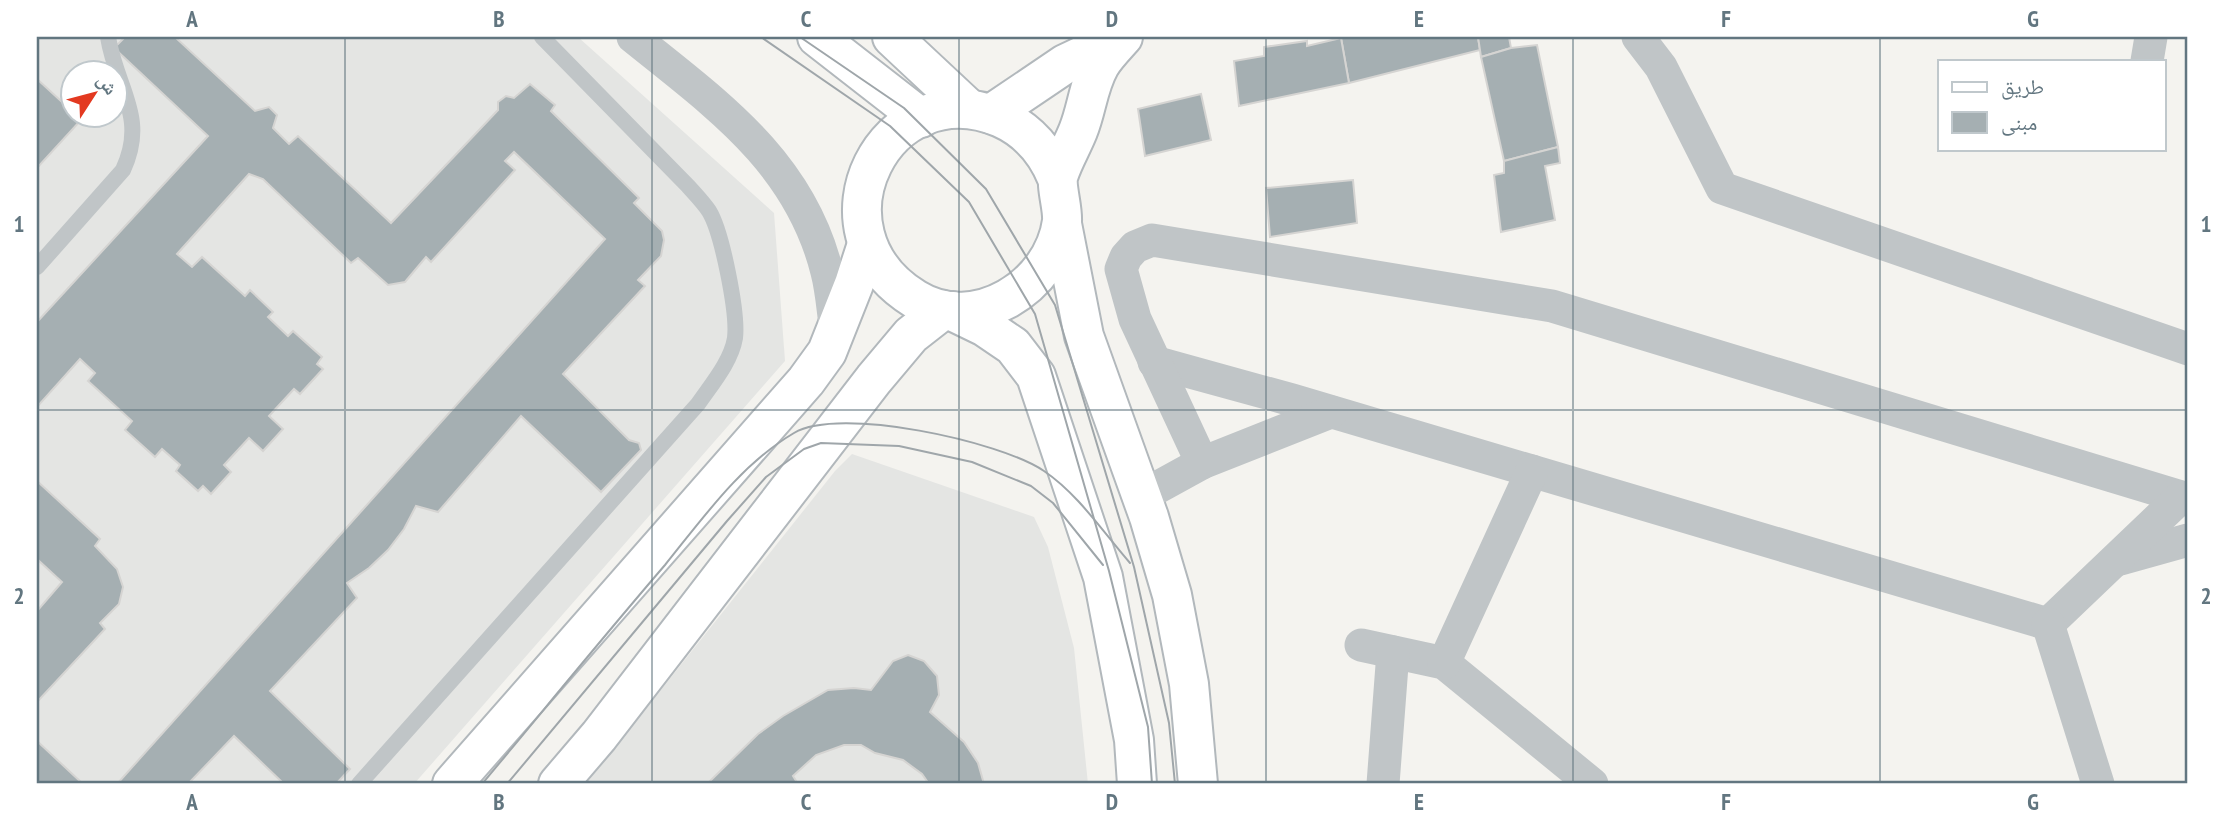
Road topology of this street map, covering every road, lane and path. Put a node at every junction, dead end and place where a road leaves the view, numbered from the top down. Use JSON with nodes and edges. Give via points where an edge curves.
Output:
{"nodes":[{"id":1,"x":108,"y":37,"type":"edge"},
{"id":2,"x":542,"y":37,"type":"edge"},
{"id":3,"x":633,"y":37,"type":"edge"},
{"id":4,"x":817,"y":37,"type":"edge"},
{"id":5,"x":1123,"y":37,"type":"edge"},
{"id":6,"x":1638,"y":37,"type":"edge"},
{"id":7,"x":2151,"y":37,"type":"edge"},
{"id":8,"x":894,"y":38,"type":"edge"},
{"id":9,"x":2147,"y":60,"type":"edge"},
{"id":10,"x":980,"y":112,"type":"junction"},
{"id":11,"x":921,"y":118,"type":"junction"},
{"id":12,"x":1057,"y":178,"type":"junction"},
{"id":13,"x":1062,"y":221,"type":"junction"},
{"id":14,"x":867,"y":244,"type":"junction"},
{"id":15,"x":37,"y":267,"type":"edge"},
{"id":16,"x":947,"y":310,"type":"junction"},
{"id":17,"x":836,"y":331,"type":"junction"},
{"id":18,"x":2188,"y":349,"type":"edge"},
{"id":19,"x":1154,"y":362,"type":"junction"},
{"id":20,"x":1331,"y":412,"type":"junction"},
{"id":21,"x":1202,"y":463,"type":"junction"},
{"id":22,"x":1532,"y":471,"type":"junction"},
{"id":23,"x":1142,"y":496,"type":"junction"},
{"id":24,"x":2186,"y":508,"type":"edge"},
{"id":25,"x":2188,"y":540,"type":"edge"},
{"id":26,"x":2117,"y":560,"type":"junction"},
{"id":27,"x":2049,"y":624,"type":"junction"},
{"id":28,"x":1361,"y":645,"type":"dead end"},
{"id":29,"x":1393,"y":652,"type":"junction"},
{"id":30,"x":1444,"y":663,"type":"junction"},
{"id":31,"x":359,"y":784,"type":"edge"},
{"id":32,"x":452,"y":784,"type":"edge"},
{"id":33,"x":558,"y":784,"type":"edge"},
{"id":34,"x":1138,"y":784,"type":"edge"},
{"id":35,"x":1198,"y":784,"type":"edge"},
{"id":36,"x":1383,"y":784,"type":"edge"},
{"id":37,"x":1592,"y":784,"type":"edge"},
{"id":38,"x":2098,"y":784,"type":"edge"}],
"edges":[{"from":1,"to":15,"type":"lane","via":[[134,127],[129,158]]},
{"from":2,"to":31,"type":"lane","via":[[710,212],[735,309],[735,339],[698,404]]},
{"from":3,"to":17,"type":"street","via":[[735,120],[775,164],[807,216],[827,272]]},
{"from":4,"to":11,"type":"main road"},
{"from":5,"to":10,"type":"main road"},
{"from":5,"to":12,"type":"main road","via":[[1100,64]]},
{"from":6,"to":18,"type":"street","via":[[1661,67],[1722,188]]},
{"from":7,"to":9,"type":"street"},
{"from":8,"to":10,"type":"main road"},
{"from":10,"to":11,"type":"main road","via":[[952,110]]},
{"from":10,"to":12,"type":"main road","via":[[1009,121],[1038,145]]},
{"from":11,"to":14,"type":"main road","via":[[897,132],[868,172],[861,220]]},
{"from":12,"to":13,"type":"main road"},
{"from":13,"to":16,"type":"main road","via":[[1054,251],[1022,292],[976,311]]},
{"from":13,"to":23,"type":"main road","via":[[1084,336]]},
{"from":14,"to":16,"type":"main road","via":[[896,287],[918,301]]},
{"from":14,"to":17,"type":"main road"},
{"from":16,"to":33,"type":"main road","via":[[911,335],[874,379]]},
{"from":16,"to":34,"type":"main road","via":[[1013,346],[1036,376],[1103,577]]},
{"from":17,"to":32,"type":"main road","via":[[806,382]]},
{"from":19,"to":20,"type":"street"},
{"from":19,"to":21,"type":"street"},
{"from":19,"to":24,"type":"street","via":[[1135,319],[1121,269],[1135,247],[1152,240],[1552,306]]},
{"from":20,"to":21,"type":"street"},
{"from":20,"to":22,"type":"street"},
{"from":21,"to":23,"type":"street"},
{"from":22,"to":27,"type":"street"},
{"from":22,"to":30,"type":"street"},
{"from":23,"to":35,"type":"main road","via":[[1172,595],[1189,684]]},
{"from":24,"to":26,"type":"street"},
{"from":25,"to":26,"type":"street"},
{"from":26,"to":27,"type":"street"},
{"from":27,"to":38,"type":"street"},
{"from":28,"to":29,"type":"street"},
{"from":29,"to":30,"type":"street"},
{"from":29,"to":36,"type":"street"},
{"from":30,"to":37,"type":"street"}]}
